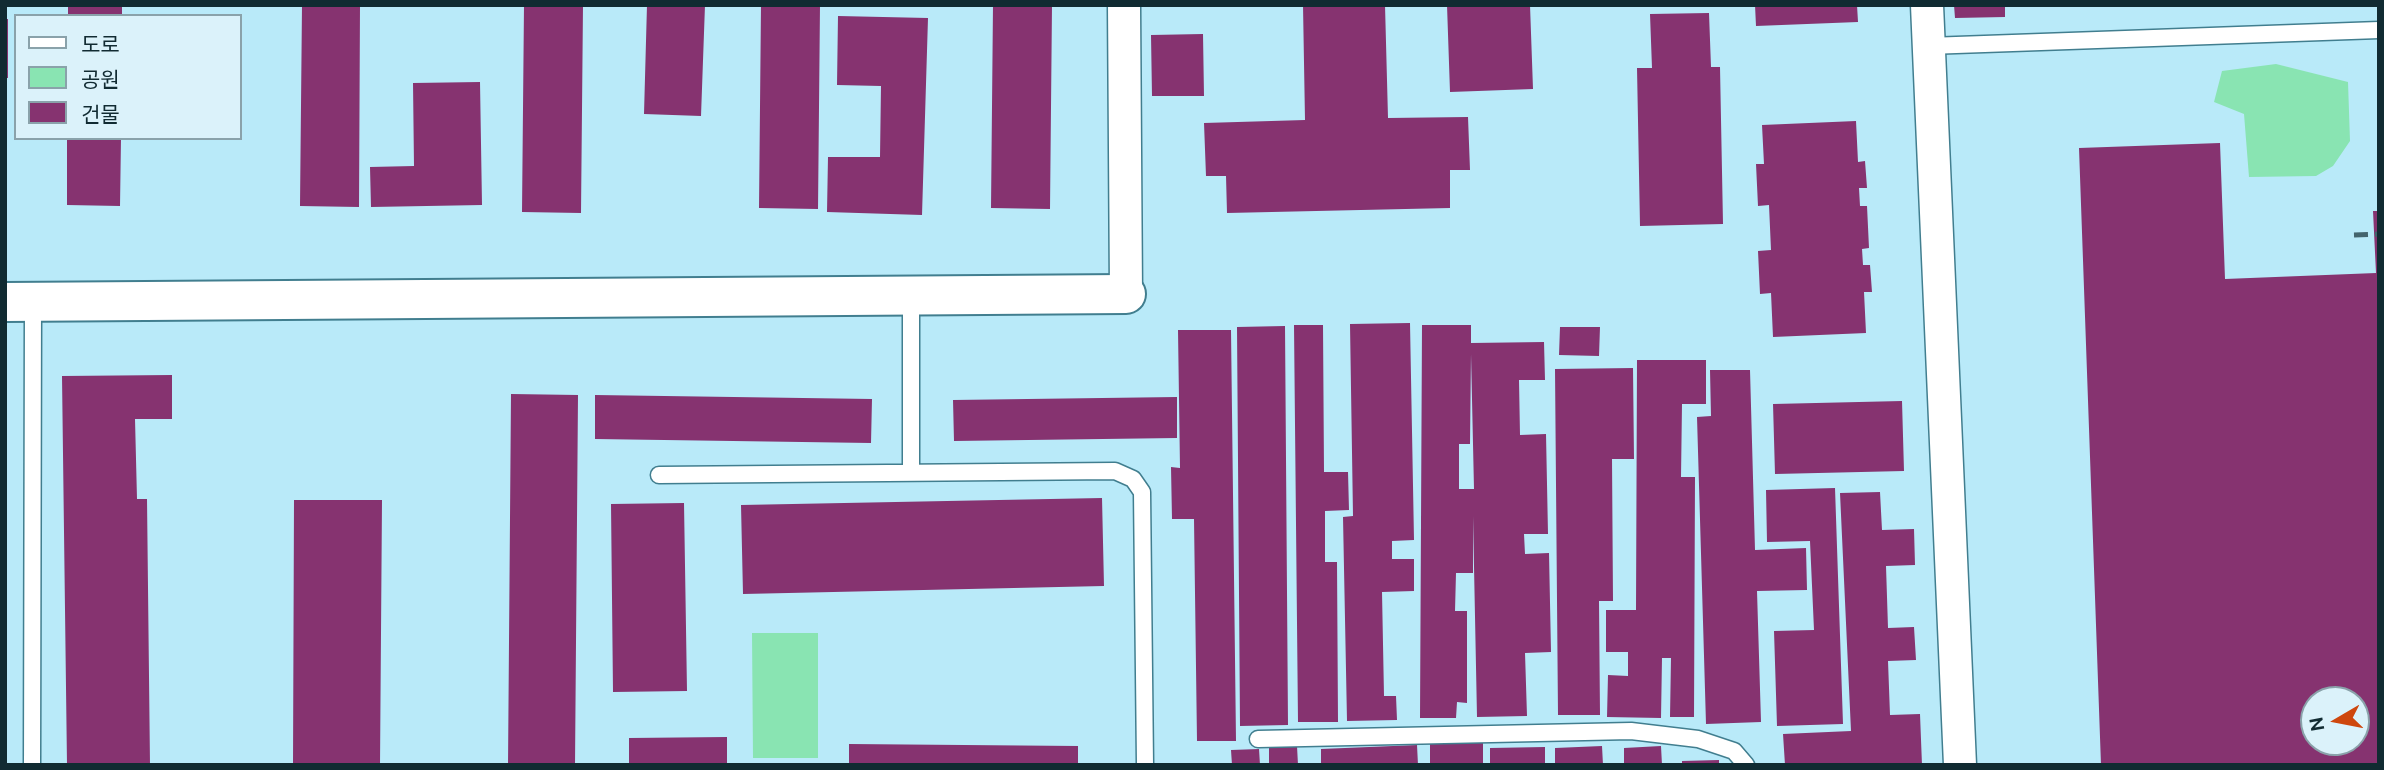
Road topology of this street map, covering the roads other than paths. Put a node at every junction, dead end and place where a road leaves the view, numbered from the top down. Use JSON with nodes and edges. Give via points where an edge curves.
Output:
{"nodes":[{"id":1,"x":1124,"y":5,"type":"edge"},
{"id":2,"x":1927,"y":5,"type":"edge"},
{"id":3,"x":2379,"y":30,"type":"edge"},
{"id":4,"x":1928,"y":46,"type":"junction"},
{"id":5,"x":1126,"y":294,"type":"joint"},
{"id":6,"x":911,"y":296,"type":"junction"},
{"id":7,"x":19,"y":302,"type":"edge"},
{"id":8,"x":911,"y":472,"type":"junction"},
{"id":9,"x":659,"y":475,"type":"dead end"},
{"id":10,"x":1258,"y":739,"type":"dead end"},
{"id":11,"x":32,"y":765,"type":"edge"},
{"id":12,"x":1144,"y":765,"type":"edge"},
{"id":13,"x":1746,"y":765,"type":"edge"},
{"id":14,"x":1960,"y":765,"type":"edge"}],
"edges":[{"from":1,"to":5,"type":"street"},
{"from":2,"to":4,"type":"street"},
{"from":3,"to":4,"type":"lane"},
{"from":4,"to":14,"type":"street"},
{"from":5,"to":6,"type":"street"},
{"from":6,"to":7,"type":"street"},
{"from":6,"to":8,"type":"lane"},
{"from":7,"to":11,"type":"lane"},
{"from":8,"to":9,"type":"lane"},
{"from":8,"to":12,"type":"lane","via":[[1115,471],[1133,479],[1142,492]]},
{"from":10,"to":13,"type":"lane","via":[[1631,731],[1698,739],[1734,751]]}]}
